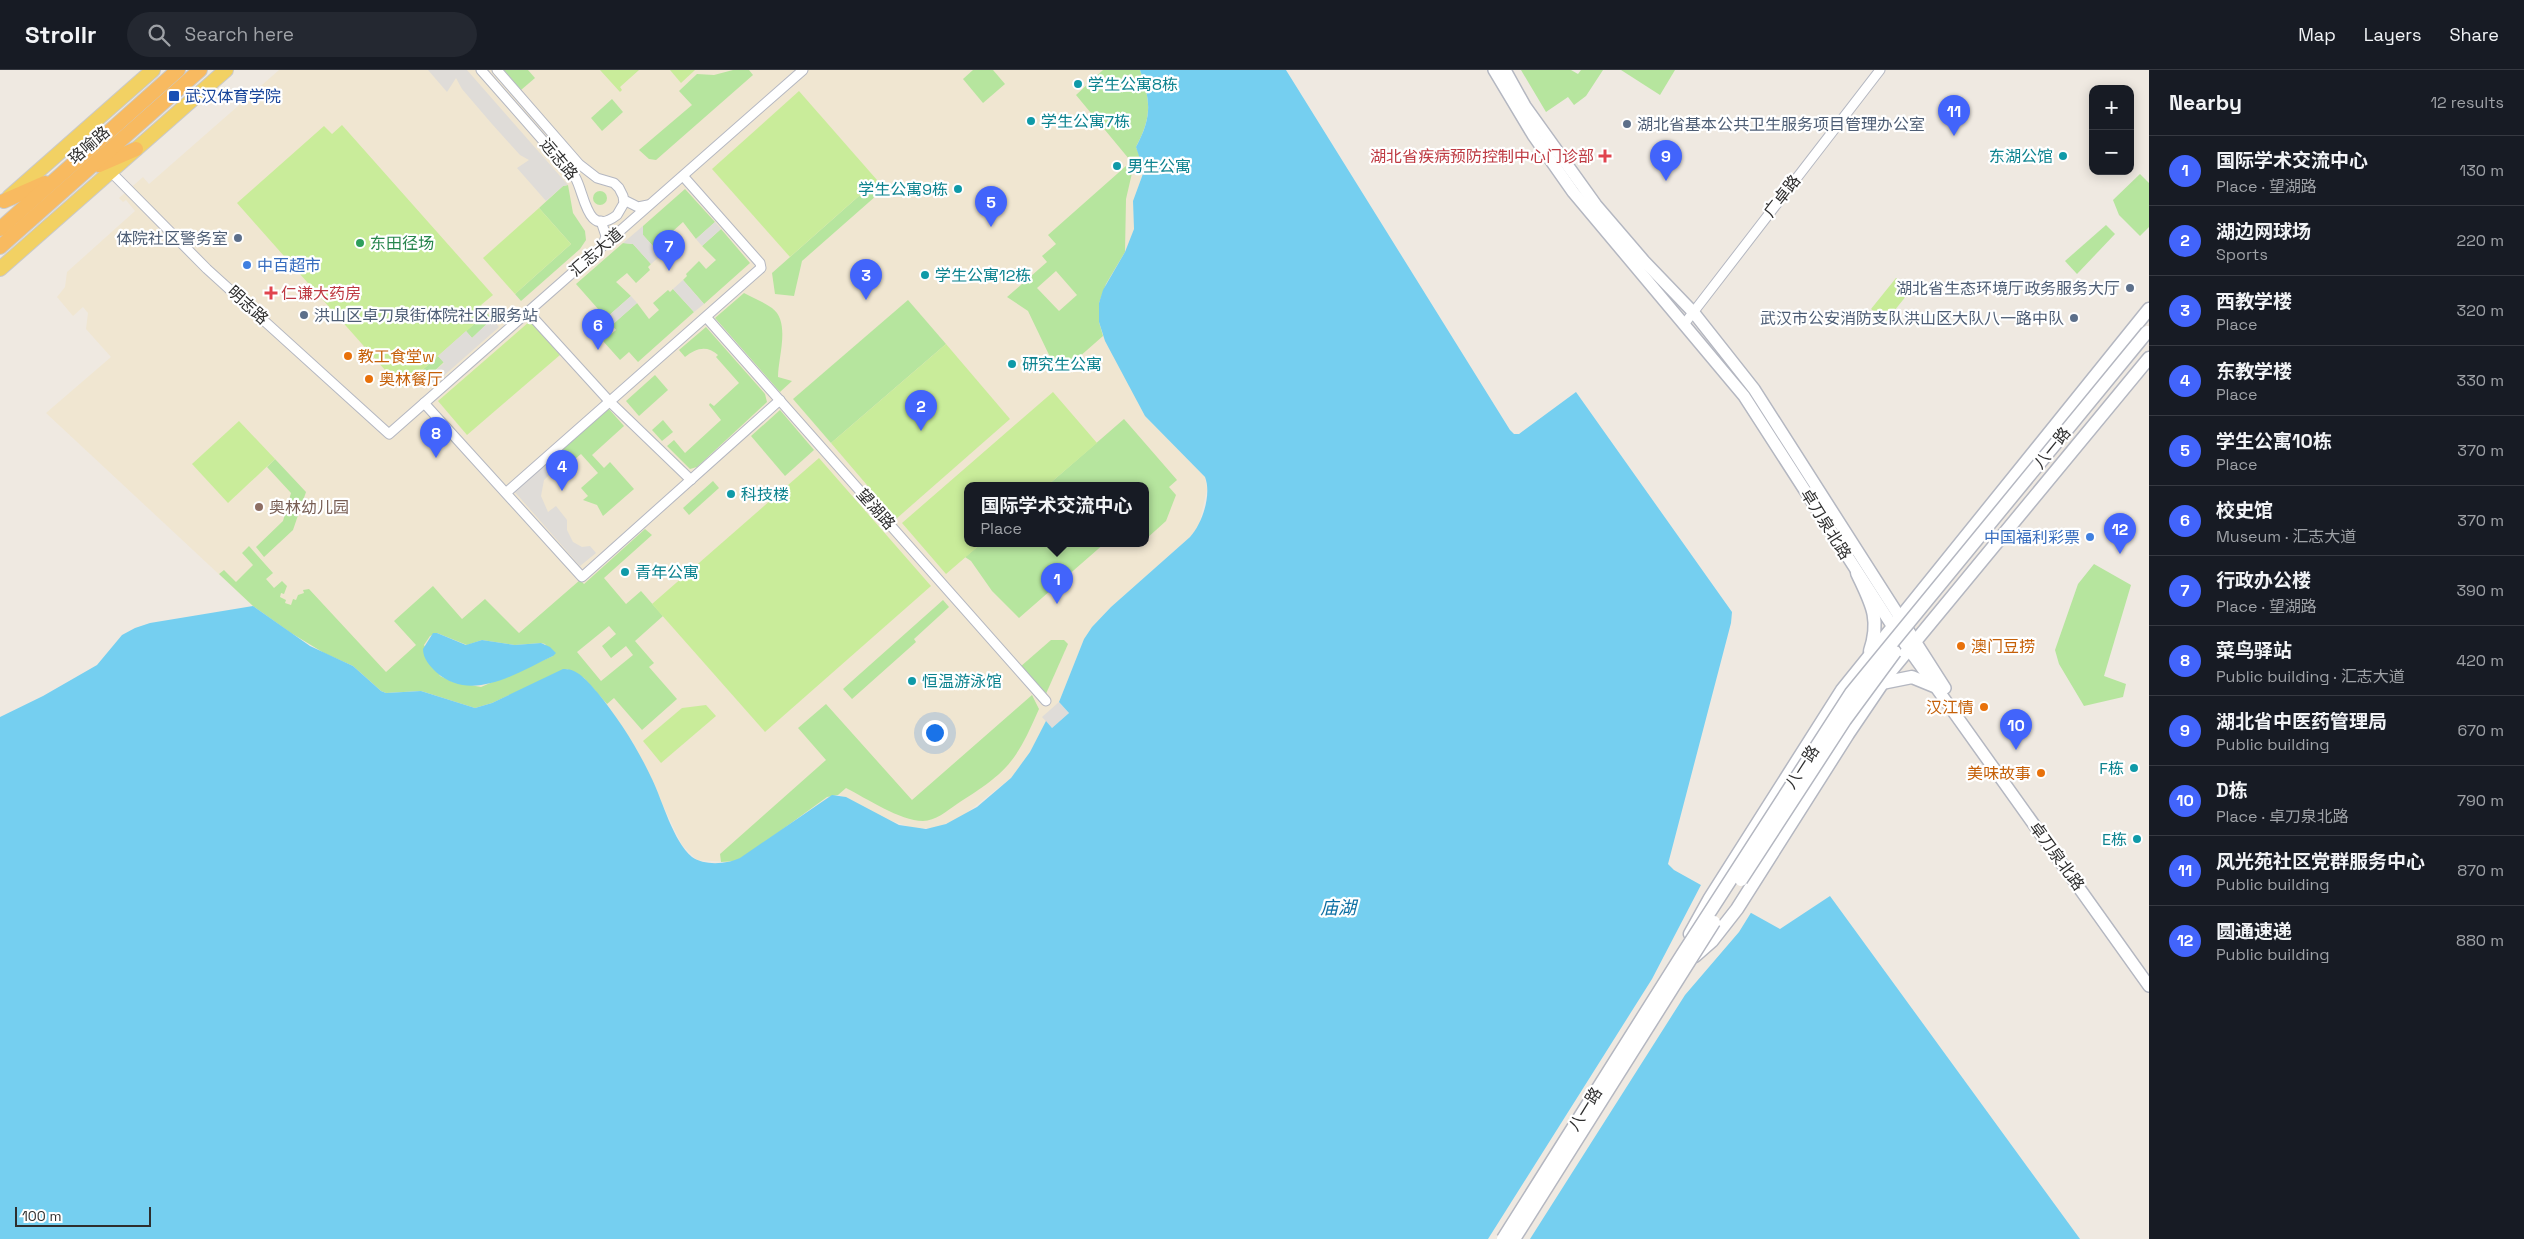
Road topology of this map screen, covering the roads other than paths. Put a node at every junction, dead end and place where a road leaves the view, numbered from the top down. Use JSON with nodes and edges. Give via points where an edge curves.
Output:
{"nodes":[{"id":1,"x":153,"y":70,"type":"edge"},
{"id":2,"x":178,"y":70,"type":"edge"},
{"id":3,"x":200,"y":70,"type":"edge"},
{"id":4,"x":226,"y":70,"type":"edge"},
{"id":5,"x":481,"y":70,"type":"edge"},
{"id":6,"x":497,"y":70,"type":"edge"},
{"id":7,"x":803,"y":70,"type":"edge"},
{"id":8,"x":1494,"y":70,"type":"edge"},
{"id":9,"x":1505,"y":70,"type":"edge"},
{"id":10,"x":1880,"y":70,"type":"edge"},
{"id":11,"x":136,"y":149,"type":"junction"},
{"id":12,"x":88,"y":169,"type":"junction"},
{"id":13,"x":111,"y":172,"type":"junction"},
{"id":14,"x":683,"y":176,"type":"junction"},
{"id":15,"x":57,"y":178,"type":"junction"},
{"id":16,"x":624,"y":200,"type":"junction"},
{"id":17,"x":2,"y":203,"type":"edge"},
{"id":18,"x":652,"y":203,"type":"junction"},
{"id":19,"x":601,"y":221,"type":"junction"},
{"id":20,"x":0,"y":229,"type":"edge"},
{"id":21,"x":0,"y":246,"type":"edge"},
{"id":22,"x":600,"y":249,"type":"junction"},
{"id":23,"x":0,"y":269,"type":"edge"},
{"id":24,"x":2149,"y":309,"type":"edge"},
{"id":25,"x":528,"y":312,"type":"junction"},
{"id":26,"x":1694,"y":312,"type":"junction"},
{"id":27,"x":706,"y":317,"type":"junction"},
{"id":28,"x":1685,"y":323,"type":"junction"},
{"id":29,"x":2148,"y":334,"type":"edge"},
{"id":30,"x":2149,"y":358,"type":"edge"},
{"id":31,"x":780,"y":400,"type":"junction"},
{"id":32,"x":610,"y":402,"type":"junction"},
{"id":33,"x":424,"y":403,"type":"junction"},
{"id":34,"x":389,"y":434,"type":"joint"},
{"id":35,"x":691,"y":480,"type":"junction"},
{"id":36,"x":2002,"y":491,"type":"junction"},
{"id":37,"x":507,"y":492,"type":"junction"},
{"id":38,"x":2025,"y":510,"type":"junction"},
{"id":39,"x":1857,"y":573,"type":"junction"},
{"id":40,"x":1897,"y":623,"type":"junction"},
{"id":41,"x":1912,"y":644,"type":"junction"},
{"id":42,"x":1868,"y":656,"type":"junction"},
{"id":43,"x":1882,"y":683,"type":"junction"},
{"id":44,"x":1934,"y":686,"type":"junction"},
{"id":45,"x":1046,"y":701,"type":"dead end"},
{"id":46,"x":1686,"y":957,"type":"junction"},
{"id":47,"x":2149,"y":975,"type":"edge"},
{"id":48,"x":2149,"y":986,"type":"edge"},
{"id":49,"x":1503,"y":1239,"type":"edge"},
{"id":50,"x":1514,"y":1239,"type":"edge"}],
"edges":[{"from":1,"to":17,"type":"main road"},
{"from":2,"to":15,"type":"highway","name":"珞喻路"},
{"from":3,"to":12,"type":"highway","name":"珞喻路"},
{"from":4,"to":11,"type":"main road"},
{"from":5,"to":19,"type":"street","name":"远志路","via":[[571,171],[582,190],[586,210]]},
{"from":6,"to":16,"type":"street","name":"远志路","via":[[579,164],[597,178],[616,185]]},
{"from":7,"to":14,"type":"street","name":"汇志大道"},
{"from":8,"to":28,"type":"street","name":"卓刀泉北路","via":[[1532,135],[1573,192]]},
{"from":9,"to":26,"type":"street","name":"卓刀泉北路","via":[[1525,106],[1596,205]]},
{"from":10,"to":26,"type":"street","name":"广卓路"},
{"from":11,"to":12,"type":"highway"},
{"from":11,"to":13,"type":"main road"},
{"from":12,"to":21,"type":"highway","name":"珞喻路"},
{"from":13,"to":23,"type":"main road"},
{"from":13,"to":34,"type":"street","name":"明志路","via":[[207,269]]},
{"from":14,"to":18,"type":"street","name":"汇志大道"},
{"from":14,"to":27,"type":"street","via":[[761,266]]},
{"from":15,"to":17,"type":"highway"},
{"from":15,"to":20,"type":"highway","name":"珞喻路"},
{"from":16,"to":18,"type":"street","via":[[638,207]]},
{"from":16,"to":19,"type":"street","via":[[617,215]]},
{"from":18,"to":22,"type":"street","name":"汇志大道"},
{"from":19,"to":22,"type":"street","via":[[606,241]]},
{"from":22,"to":25,"type":"street","name":"汇志大道"},
{"from":24,"to":36,"type":"main road","name":"八一路"},
{"from":25,"to":32,"type":"street"},
{"from":25,"to":33,"type":"street","name":"汇志大道"},
{"from":26,"to":28,"type":"street","name":"广卓路"},
{"from":26,"to":40,"type":"street","name":"卓刀泉北路","via":[[1768,410]]},
{"from":27,"to":31,"type":"street","name":"望湖路"},
{"from":27,"to":32,"type":"street"},
{"from":28,"to":39,"type":"street","name":"卓刀泉北路","via":[[1759,418]]},
{"from":29,"to":46,"type":"main road","name":"八一路","bridge":true,"via":[[1883,668]]},
{"from":30,"to":38,"type":"main road","name":"八一路"},
{"from":31,"to":35,"type":"street"},
{"from":31,"to":45,"type":"street","name":"望湖路"},
{"from":32,"to":35,"type":"street"},
{"from":32,"to":37,"type":"street"},
{"from":33,"to":34,"type":"street","name":"汇志大道"},
{"from":33,"to":37,"type":"street"},
{"from":35,"to":37,"type":"street","via":[[582,576]]},
{"from":36,"to":38,"type":"main road"},
{"from":36,"to":40,"type":"main road","name":"八一路"},
{"from":38,"to":41,"type":"main road","name":"八一路"},
{"from":39,"to":40,"type":"street","name":"卓刀泉北路"},
{"from":39,"to":42,"type":"main road","via":[[1876,620]]},
{"from":40,"to":41,"type":"street","name":"卓刀泉北路"},
{"from":40,"to":42,"type":"main road","name":"八一路"},
{"from":41,"to":43,"type":"main road","name":"八一路"},
{"from":41,"to":44,"type":"street","name":"卓刀泉北路"},
{"from":41,"to":47,"type":"street","name":"卓刀泉北路"},
{"from":42,"to":46,"type":"main road","name":"八一路","bridge":true,"via":[[1710,898],[1694,926]]},
{"from":43,"to":44,"type":"main road","via":[[1912,676]]},
{"from":43,"to":46,"type":"main road","name":"八一路","via":[[1737,910],[1712,941]]},
{"from":44,"to":48,"type":"street","name":"卓刀泉北路"},
{"from":46,"to":49,"type":"main road","name":"八一路","bridge":true},
{"from":46,"to":50,"type":"main road","name":"八一路","bridge":true}]}
